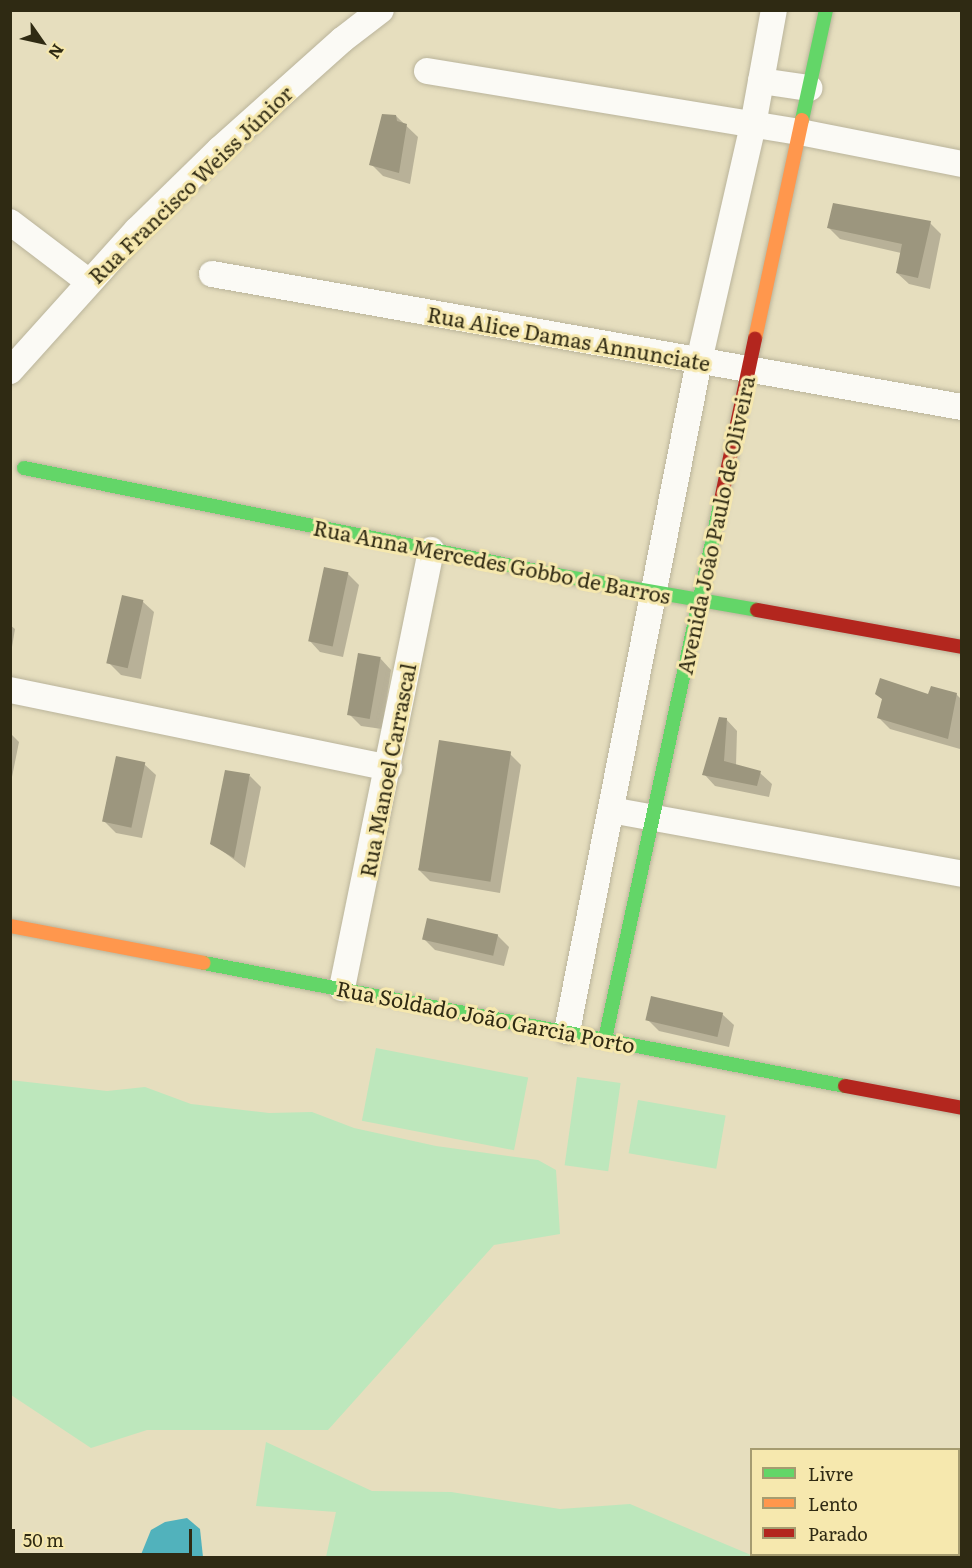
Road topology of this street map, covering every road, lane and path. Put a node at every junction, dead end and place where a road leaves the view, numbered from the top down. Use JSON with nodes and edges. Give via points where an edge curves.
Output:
{"nodes":[{"id":1,"x":381,"y":10,"type":"edge"},
{"id":2,"x":774,"y":10,"type":"edge"},
{"id":3,"x":826,"y":10,"type":"edge"},
{"id":4,"x":427,"y":71,"type":"dead end"},
{"id":5,"x":761,"y":81,"type":"junction"},
{"id":6,"x":809,"y":88,"type":"junction"},
{"id":7,"x":759,"y":126,"type":"junction"},
{"id":8,"x":800,"y":132,"type":"junction"},
{"id":9,"x":962,"y":164,"type":"edge"},
{"id":10,"x":10,"y":222,"type":"edge"},
{"id":11,"x":212,"y":274,"type":"dead end"},
{"id":12,"x":88,"y":282,"type":"junction"},
{"id":13,"x":699,"y":361,"type":"junction"},
{"id":14,"x":748,"y":369,"type":"junction"},
{"id":15,"x":10,"y":370,"type":"edge"},
{"id":16,"x":962,"y":408,"type":"edge"},
{"id":17,"x":24,"y":468,"type":"dead end"},
{"id":18,"x":431,"y":550,"type":"junction"},
{"id":19,"x":653,"y":593,"type":"junction"},
{"id":20,"x":698,"y":601,"type":"junction"},
{"id":21,"x":962,"y":647,"type":"edge"},
{"id":22,"x":10,"y":690,"type":"edge"},
{"id":23,"x":389,"y":768,"type":"junction"},
{"id":24,"x":611,"y":810,"type":"junction"},
{"id":25,"x":651,"y":818,"type":"junction"},
{"id":26,"x":962,"y":874,"type":"edge"},
{"id":27,"x":10,"y":926,"type":"edge"},
{"id":28,"x":342,"y":988,"type":"junction"},
{"id":29,"x":567,"y":1031,"type":"junction"},
{"id":30,"x":605,"y":1039,"type":"junction"},
{"id":31,"x":962,"y":1108,"type":"edge"}],
"edges":[{"from":1,"to":12,"type":"street","name":"Rua Francisco Weiss Júnior","via":[[219,150]]},
{"from":2,"to":5,"type":"street"},
{"from":3,"to":6,"type":"street","name":"Avenida João Paulo de Oliveira"},
{"from":4,"to":7,"type":"street"},
{"from":5,"to":6,"type":"street"},
{"from":5,"to":7,"type":"street"},
{"from":6,"to":8,"type":"street","name":"Avenida João Paulo de Oliveira"},
{"from":7,"to":8,"type":"street"},
{"from":7,"to":13,"type":"street"},
{"from":8,"to":9,"type":"street"},
{"from":8,"to":14,"type":"street","name":"Avenida João Paulo de Oliveira"},
{"from":10,"to":12,"type":"street"},
{"from":11,"to":13,"type":"street","name":"Rua Alice Damas Annunciate"},
{"from":12,"to":15,"type":"street","name":"Rua Francisco Weiss Júnior"},
{"from":13,"to":14,"type":"street","name":"Rua Alice Damas Annunciate"},
{"from":13,"to":19,"type":"street"},
{"from":14,"to":16,"type":"street","name":"Rua Alice Damas Annunciate"},
{"from":14,"to":20,"type":"street","name":"Avenida João Paulo de Oliveira"},
{"from":17,"to":18,"type":"street","name":"Rua Anna Mercedes Gobbo de Barros"},
{"from":18,"to":19,"type":"street","name":"Rua Anna Mercedes Gobbo de Barros"},
{"from":18,"to":23,"type":"street","name":"Rua Manoel Carrascal"},
{"from":19,"to":20,"type":"street","name":"Rua Anna Mercedes Gobbo de Barros"},
{"from":19,"to":24,"type":"street"},
{"from":20,"to":21,"type":"street","name":"Rua Anna Mercedes Gobbo de Barros"},
{"from":20,"to":25,"type":"street","name":"Avenida João Paulo de Oliveira"},
{"from":22,"to":23,"type":"street"},
{"from":23,"to":28,"type":"street","name":"Rua Manoel Carrascal"},
{"from":24,"to":25,"type":"street"},
{"from":24,"to":29,"type":"street"},
{"from":25,"to":26,"type":"street"},
{"from":25,"to":30,"type":"street","name":"Avenida João Paulo de Oliveira"},
{"from":27,"to":28,"type":"street","name":"Rua Soldado João Garcia Porto"},
{"from":28,"to":29,"type":"street","name":"Rua Soldado João Garcia Porto"},
{"from":29,"to":30,"type":"street","name":"Rua Soldado João Garcia Porto"},
{"from":30,"to":31,"type":"street","name":"Rua Soldado João Garcia Porto"}]}
